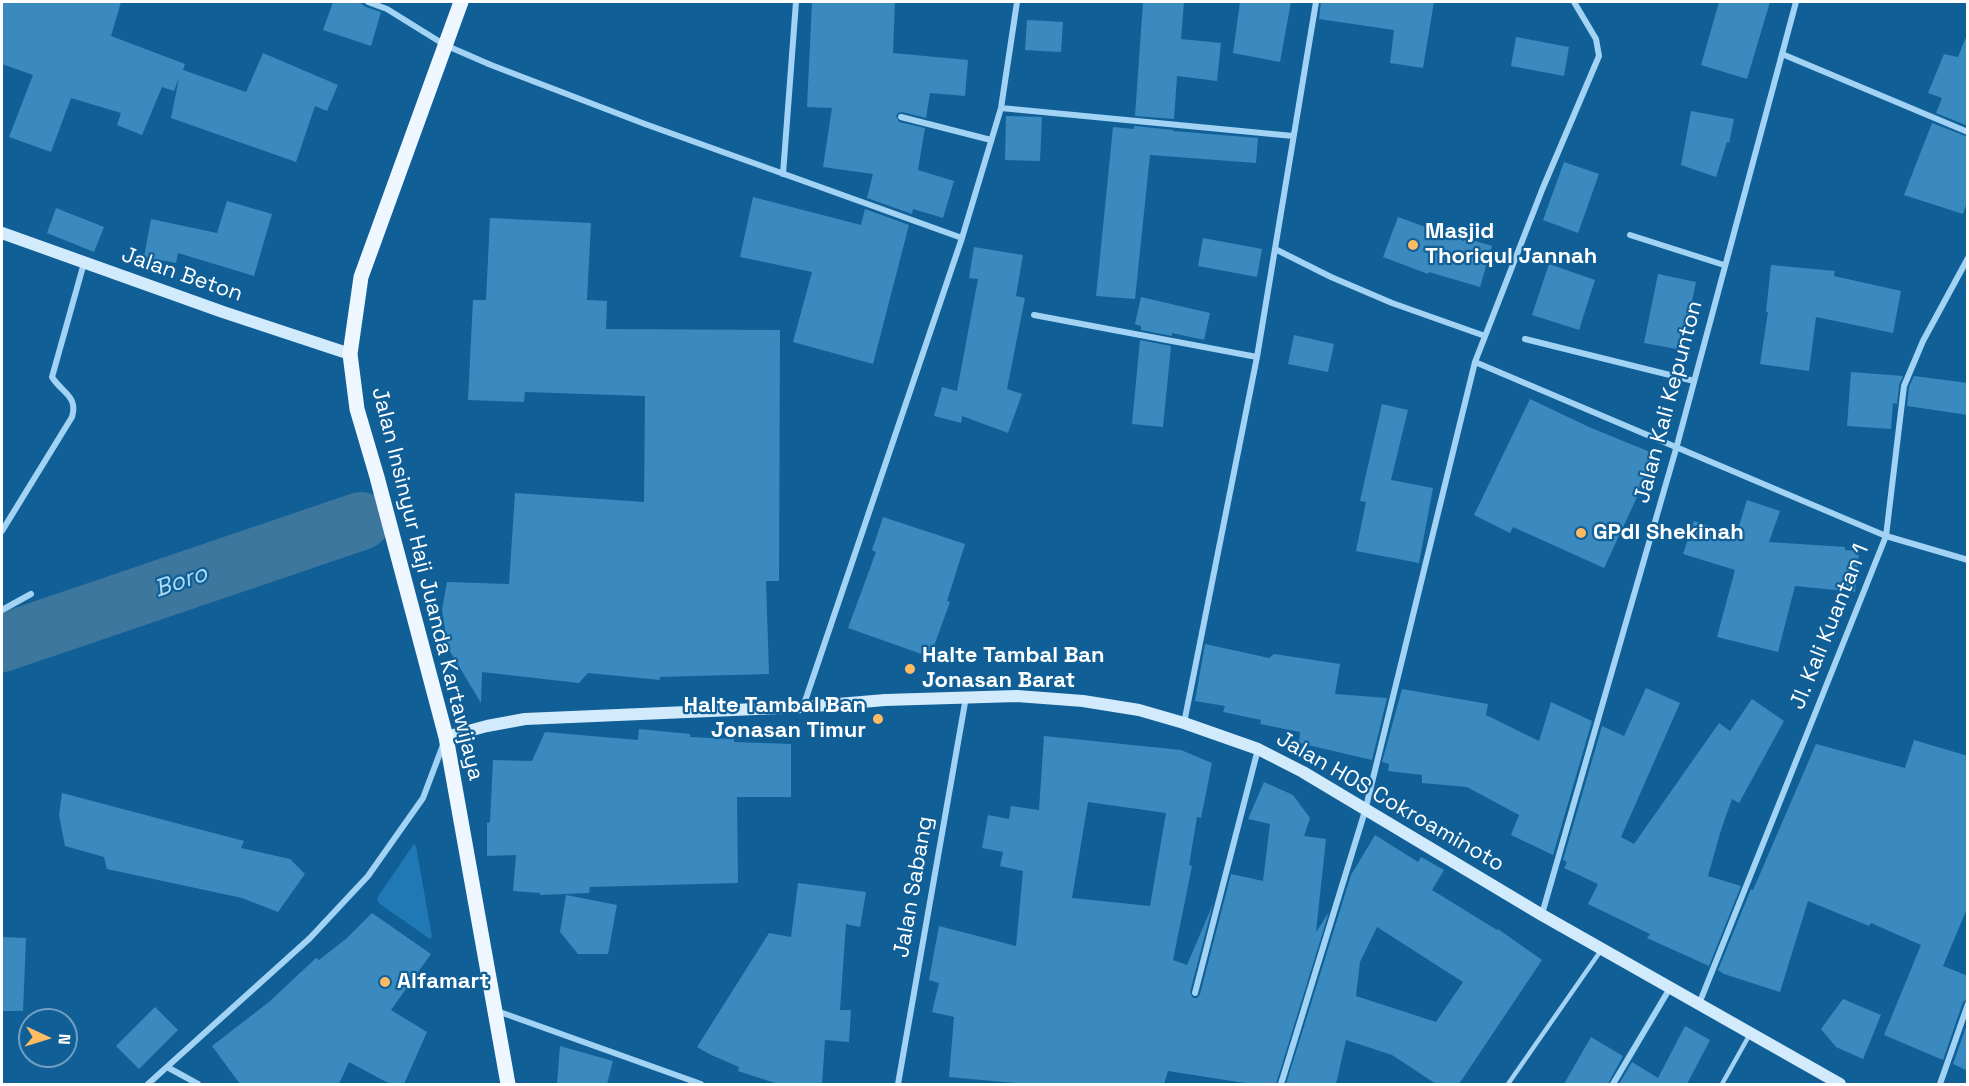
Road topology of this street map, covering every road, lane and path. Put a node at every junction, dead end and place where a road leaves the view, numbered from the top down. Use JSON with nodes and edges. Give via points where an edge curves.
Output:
{"nodes":[{"id":1,"x":368,"y":2,"type":"edge"},
{"id":2,"x":461,"y":2,"type":"edge"},
{"id":3,"x":796,"y":2,"type":"edge"},
{"id":4,"x":1017,"y":2,"type":"edge"},
{"id":5,"x":1317,"y":2,"type":"edge"},
{"id":6,"x":1574,"y":2,"type":"edge"},
{"id":7,"x":1796,"y":2,"type":"edge"},
{"id":8,"x":445,"y":45,"type":"junction"},
{"id":9,"x":1782,"y":54,"type":"junction"},
{"id":10,"x":1001,"y":108,"type":"junction"},
{"id":11,"x":901,"y":117,"type":"dead end"},
{"id":12,"x":1968,"y":132,"type":"edge"},
{"id":13,"x":1293,"y":136,"type":"junction"},
{"id":14,"x":991,"y":140,"type":"junction"},
{"id":15,"x":783,"y":174,"type":"junction"},
{"id":16,"x":2,"y":233,"type":"edge"},
{"id":17,"x":1630,"y":235,"type":"dead end"},
{"id":18,"x":962,"y":238,"type":"junction"},
{"id":19,"x":1275,"y":249,"type":"junction"},
{"id":20,"x":1968,"y":258,"type":"edge"},
{"id":21,"x":84,"y":263,"type":"junction"},
{"id":22,"x":1724,"y":265,"type":"junction"},
{"id":23,"x":1034,"y":315,"type":"dead end"},
{"id":24,"x":1485,"y":336,"type":"junction"},
{"id":25,"x":1525,"y":339,"type":"dead end"},
{"id":26,"x":350,"y":354,"type":"junction"},
{"id":27,"x":1257,"y":357,"type":"junction"},
{"id":28,"x":1475,"y":362,"type":"junction"},
{"id":29,"x":1694,"y":381,"type":"junction"},
{"id":30,"x":1676,"y":449,"type":"junction"},
{"id":31,"x":2,"y":531,"type":"edge"},
{"id":32,"x":1886,"y":536,"type":"junction"},
{"id":33,"x":1968,"y":560,"type":"edge"},
{"id":34,"x":31,"y":594,"type":"dead end"},
{"id":35,"x":2,"y":610,"type":"edge"},
{"id":36,"x":966,"y":696,"type":"junction"},
{"id":37,"x":803,"y":708,"type":"junction"},
{"id":38,"x":1185,"y":723,"type":"junction"},
{"id":39,"x":446,"y":737,"type":"junction"},
{"id":40,"x":1258,"y":749,"type":"junction"},
{"id":41,"x":1365,"y":811,"type":"junction"},
{"id":42,"x":1542,"y":915,"type":"junction"},
{"id":43,"x":1602,"y":949,"type":"junction"},
{"id":44,"x":1670,"y":988,"type":"junction"},
{"id":45,"x":1195,"y":993,"type":"dead end"},
{"id":46,"x":1968,"y":1004,"type":"edge"},
{"id":47,"x":1698,"y":1005,"type":"junction"},
{"id":48,"x":496,"y":1011,"type":"junction"},
{"id":49,"x":1750,"y":1034,"type":"junction"},
{"id":50,"x":167,"y":1068,"type":"junction"},
{"id":51,"x":148,"y":1084,"type":"edge"},
{"id":52,"x":198,"y":1084,"type":"edge"},
{"id":53,"x":508,"y":1084,"type":"edge"},
{"id":54,"x":701,"y":1084,"type":"edge"},
{"id":55,"x":898,"y":1084,"type":"edge"},
{"id":56,"x":1281,"y":1084,"type":"edge"},
{"id":57,"x":1508,"y":1084,"type":"edge"},
{"id":58,"x":1613,"y":1084,"type":"edge"},
{"id":59,"x":1722,"y":1084,"type":"edge"},
{"id":60,"x":1840,"y":1084,"type":"edge"},
{"id":61,"x":1940,"y":1084,"type":"edge"}],
"edges":[{"from":1,"to":8,"type":"street","via":[[387,9]]},
{"from":2,"to":8,"type":"main road","name":"Jalan Insinyur Haji Juanda Kartawijaya"},
{"from":3,"to":15,"type":"street"},
{"from":4,"to":10,"type":"street"},
{"from":5,"to":13,"type":"street"},
{"from":6,"to":24,"type":"street","via":[[1596,39],[1599,56]]},
{"from":7,"to":9,"type":"street","name":"Jalan Kali Kepunton"},
{"from":8,"to":15,"type":"street"},
{"from":8,"to":26,"type":"main road","name":"Jalan Insinyur Haji Juanda Kartawijaya","via":[[361,277]]},
{"from":9,"to":12,"type":"street"},
{"from":9,"to":22,"type":"street","name":"Jalan Kali Kepunton"},
{"from":10,"to":13,"type":"street"},
{"from":10,"to":14,"type":"street"},
{"from":11,"to":14,"type":"street"},
{"from":13,"to":19,"type":"street"},
{"from":14,"to":18,"type":"street"},
{"from":15,"to":18,"type":"street"},
{"from":16,"to":21,"type":"main road","name":"Jalan Beton"},
{"from":17,"to":22,"type":"street"},
{"from":18,"to":37,"type":"street"},
{"from":19,"to":24,"type":"street","via":[[1392,303]]},
{"from":19,"to":27,"type":"street"},
{"from":20,"to":32,"type":"street","name":"Jl. Kali Kuantan 1","via":[[1923,340],[1904,386]]},
{"from":21,"to":26,"type":"main road","name":"Jalan Beton"},
{"from":21,"to":31,"type":"street","via":[[52,377],[73,400],[72,417]]},
{"from":22,"to":29,"type":"street","name":"Jalan Kali Kepunton"},
{"from":23,"to":27,"type":"street"},
{"from":24,"to":28,"type":"street"},
{"from":25,"to":29,"type":"street"},
{"from":26,"to":39,"type":"main road","name":"Jalan Insinyur Haji Juanda Kartawijaya","via":[[357,410]]},
{"from":27,"to":38,"type":"street"},
{"from":28,"to":30,"type":"street"},
{"from":28,"to":41,"type":"street"},
{"from":29,"to":30,"type":"street","name":"Jalan Kali Kepunton"},
{"from":30,"to":32,"type":"street"},
{"from":30,"to":42,"type":"street","name":"Jalan Kali Kepunton"},
{"from":32,"to":33,"type":"street"},
{"from":32,"to":47,"type":"street","name":"Jl. Kali Kuantan 1"},
{"from":34,"to":35,"type":"street"},
{"from":36,"to":37,"type":"main road","name":"Jalan HOS Cokroaminoto"},
{"from":36,"to":38,"type":"main road","name":"Jalan HOS Cokroaminoto","via":[[1083,701],[1139,710]]},
{"from":36,"to":55,"type":"street","name":"Jalan Sabang"},
{"from":37,"to":39,"type":"main road","name":"Jalan HOS Cokroaminoto","via":[[525,719]]},
{"from":38,"to":40,"type":"main road","name":"Jalan HOS Cokroaminoto"},
{"from":39,"to":48,"type":"main road","name":"Jalan Insinyur Haji Juanda Kartawijaya"},
{"from":39,"to":50,"type":"street","via":[[423,798],[368,876],[310,938]]},
{"from":40,"to":41,"type":"main road","name":"Jalan HOS Cokroaminoto"},
{"from":40,"to":45,"type":"street"},
{"from":41,"to":42,"type":"main road","name":"Jalan HOS Cokroaminoto"},
{"from":41,"to":56,"type":"street"},
{"from":42,"to":43,"type":"main road","name":"Jalan HOS Cokroaminoto"},
{"from":43,"to":44,"type":"main road","name":"Jalan HOS Cokroaminoto"},
{"from":43,"to":57,"type":"lane"},
{"from":44,"to":47,"type":"main road","name":"Jalan HOS Cokroaminoto"},
{"from":44,"to":58,"type":"street"},
{"from":46,"to":61,"type":"street"},
{"from":47,"to":49,"type":"main road","name":"Jalan HOS Cokroaminoto"},
{"from":48,"to":53,"type":"main road","name":"Jalan Insinyur Haji Juanda Kartawijaya"},
{"from":48,"to":54,"type":"street"},
{"from":49,"to":59,"type":"lane"},
{"from":49,"to":60,"type":"main road","name":"Jalan HOS Cokroaminoto"},
{"from":50,"to":51,"type":"street"},
{"from":50,"to":52,"type":"street"}]}
